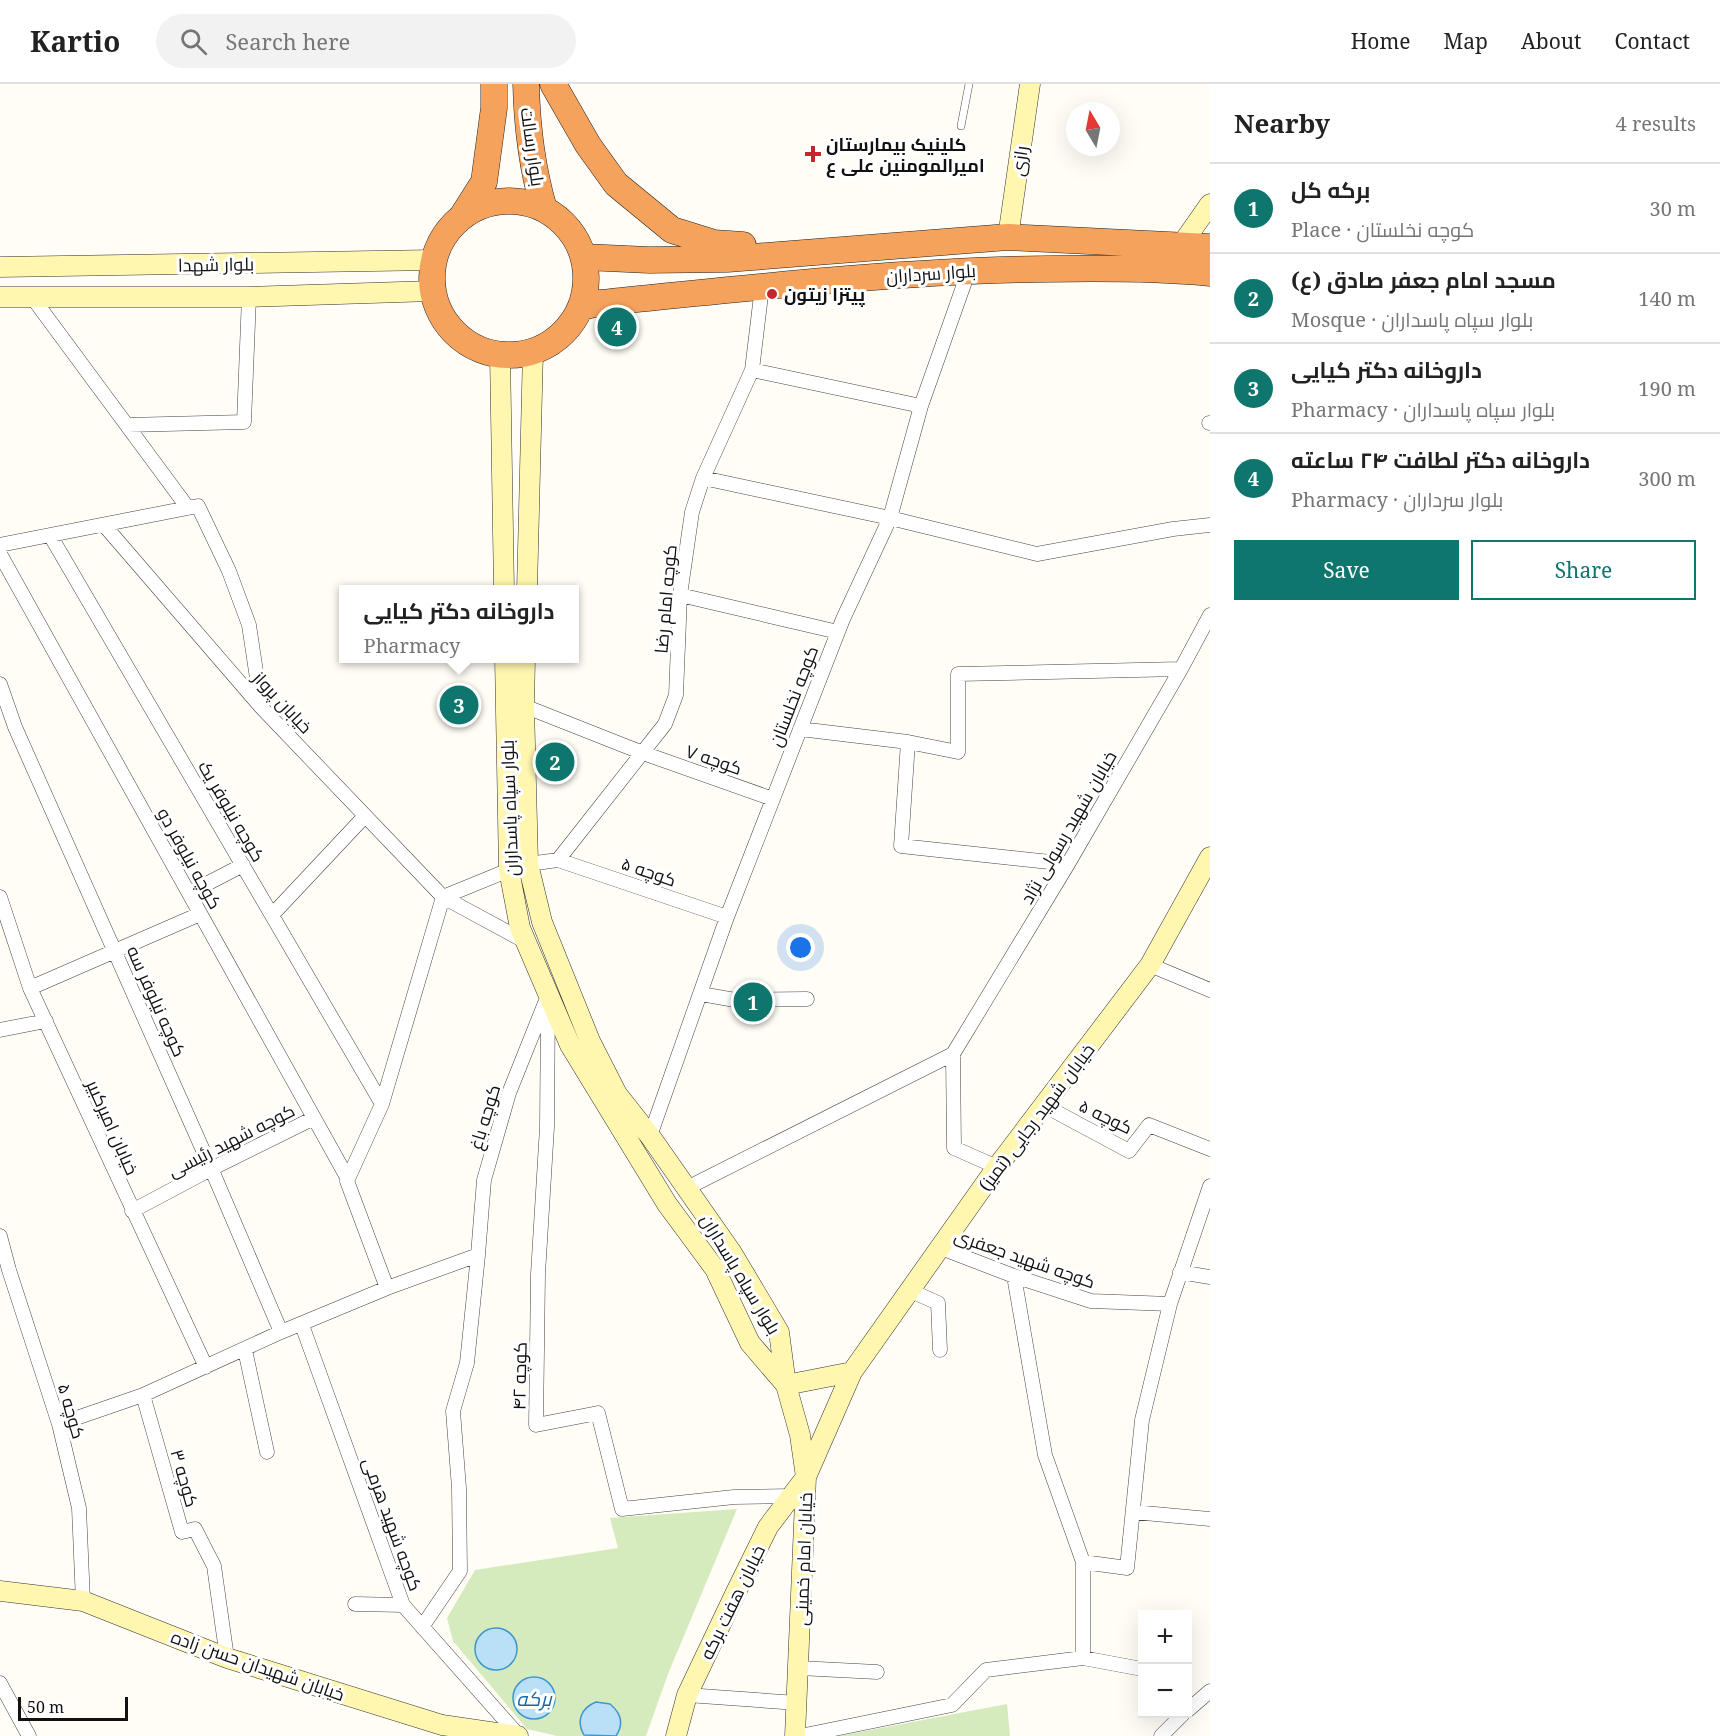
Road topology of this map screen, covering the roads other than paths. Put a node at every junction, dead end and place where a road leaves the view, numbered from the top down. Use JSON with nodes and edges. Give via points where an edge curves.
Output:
{"nodes":[{"id":1,"x":494,"y":84,"type":"edge"},
{"id":2,"x":526,"y":84,"type":"edge"},
{"id":3,"x":553,"y":84,"type":"edge"},
{"id":4,"x":969,"y":84,"type":"edge"},
{"id":5,"x":1030,"y":84,"type":"edge"},
{"id":6,"x":961,"y":126,"type":"dead end"},
{"id":7,"x":1210,"y":204,"type":"edge"},
{"id":8,"x":544,"y":208,"type":"junction"},
{"id":9,"x":463,"y":215,"type":"junction"},
{"id":10,"x":1008,"y":237,"type":"junction"},
{"id":11,"x":1182,"y":244,"type":"junction"},
{"id":12,"x":1210,"y":247,"type":"edge"},
{"id":13,"x":818,"y":251,"type":"junction"},
{"id":14,"x":584,"y":257,"type":"junction"},
{"id":15,"x":433,"y":260,"type":"junction"},
{"id":16,"x":649,"y":260,"type":"junction"},
{"id":17,"x":0,"y":267,"type":"edge"},
{"id":18,"x":969,"y":270,"type":"junction"},
{"id":19,"x":1210,"y":273,"type":"edge"},
{"id":20,"x":762,"y":286,"type":"junction"},
{"id":21,"x":432,"y":291,"type":"junction"},
{"id":22,"x":0,"y":297,"type":"edge"},
{"id":23,"x":32,"y":297,"type":"junction"},
{"id":24,"x":249,"y":297,"type":"junction"},
{"id":25,"x":656,"y":297,"type":"junction"},
{"id":26,"x":580,"y":307,"type":"junction"},
{"id":27,"x":532,"y":351,"type":"junction"},
{"id":28,"x":500,"y":354,"type":"junction"},
{"id":29,"x":752,"y":370,"type":"junction"},
{"id":30,"x":921,"y":406,"type":"junction"},
{"id":31,"x":127,"y":425,"type":"junction"},
{"id":32,"x":703,"y":478,"type":"junction"},
{"id":33,"x":188,"y":508,"type":"junction"},
{"id":34,"x":890,"y":518,"type":"junction"},
{"id":35,"x":104,"y":525,"type":"junction"},
{"id":36,"x":1210,"y":525,"type":"edge"},
{"id":37,"x":50,"y":535,"type":"junction"},
{"id":38,"x":0,"y":545,"type":"edge"},
{"id":39,"x":0,"y":554,"type":"edge"},
{"id":40,"x":504,"y":585,"type":"edge"},
{"id":41,"x":527,"y":585,"type":"edge"},
{"id":42,"x":680,"y":595,"type":"junction"},
{"id":43,"x":1209,"y":622,"type":"edge"},
{"id":44,"x":838,"y":632,"type":"junction"},
{"id":45,"x":505,"y":663,"type":"edge"},
{"id":46,"x":525,"y":663,"type":"edge"},
{"id":47,"x":1181,"y":669,"type":"junction"},
{"id":48,"x":0,"y":684,"type":"edge"},
{"id":49,"x":524,"y":706,"type":"junction"},
{"id":50,"x":261,"y":707,"type":"junction"},
{"id":51,"x":800,"y":729,"type":"junction"},
{"id":52,"x":908,"y":742,"type":"junction"},
{"id":53,"x":643,"y":753,"type":"junction"},
{"id":54,"x":773,"y":799,"type":"junction"},
{"id":55,"x":365,"y":816,"type":"junction"},
{"id":56,"x":1210,"y":857,"type":"edge"},
{"id":57,"x":558,"y":860,"type":"junction"},
{"id":58,"x":528,"y":864,"type":"junction"},
{"id":59,"x":1068,"y":864,"type":"junction"},
{"id":60,"x":243,"y":866,"type":"junction"},
{"id":61,"x":509,"y":870,"type":"junction"},
{"id":62,"x":189,"y":893,"type":"junction"},
{"id":63,"x":0,"y":897,"type":"edge"},
{"id":64,"x":443,"y":897,"type":"junction"},
{"id":65,"x":200,"y":914,"type":"junction"},
{"id":66,"x":272,"y":915,"type":"junction"},
{"id":67,"x":727,"y":917,"type":"junction"},
{"id":68,"x":526,"y":942,"type":"junction"},
{"id":69,"x":114,"y":950,"type":"junction"},
{"id":70,"x":1150,"y":965,"type":"junction"},
{"id":71,"x":30,"y":988,"type":"junction"},
{"id":72,"x":1210,"y":990,"type":"edge"},
{"id":73,"x":700,"y":994,"type":"junction"},
{"id":74,"x":548,"y":995,"type":"junction"},
{"id":75,"x":807,"y":999,"type":"dead end"},
{"id":76,"x":46,"y":1021,"type":"junction"},
{"id":77,"x":0,"y":1030,"type":"edge"},
{"id":78,"x":953,"y":1054,"type":"junction"},
{"id":79,"x":382,"y":1104,"type":"junction"},
{"id":80,"x":1045,"y":1106,"type":"junction"},
{"id":81,"x":314,"y":1118,"type":"junction"},
{"id":82,"x":650,"y":1136,"type":"junction"},
{"id":83,"x":1210,"y":1149,"type":"edge"},
{"id":84,"x":997,"y":1167,"type":"junction"},
{"id":85,"x":211,"y":1169,"type":"junction"},
{"id":86,"x":348,"y":1179,"type":"junction"},
{"id":87,"x":1210,"y":1186,"type":"edge"},
{"id":88,"x":687,"y":1188,"type":"junction"},
{"id":89,"x":132,"y":1211,"type":"junction"},
{"id":90,"x":0,"y":1236,"type":"edge"},
{"id":91,"x":941,"y":1248,"type":"junction"},
{"id":92,"x":478,"y":1256,"type":"junction"},
{"id":93,"x":1180,"y":1272,"type":"junction"},
{"id":94,"x":1014,"y":1276,"type":"junction"},
{"id":95,"x":1210,"y":1277,"type":"edge"},
{"id":96,"x":387,"y":1288,"type":"junction"},
{"id":97,"x":911,"y":1291,"type":"junction"},
{"id":98,"x":1170,"y":1304,"type":"junction"},
{"id":99,"x":302,"y":1325,"type":"junction"},
{"id":100,"x":281,"y":1332,"type":"junction"},
{"id":101,"x":245,"y":1350,"type":"junction"},
{"id":102,"x":940,"y":1350,"type":"dead end"},
{"id":103,"x":206,"y":1367,"type":"junction"},
{"id":104,"x":852,"y":1372,"type":"junction"},
{"id":105,"x":786,"y":1385,"type":"junction"},
{"id":106,"x":143,"y":1395,"type":"junction"},
{"id":107,"x":59,"y":1424,"type":"junction"},
{"id":108,"x":267,"y":1452,"type":"dead end"},
{"id":109,"x":806,"y":1477,"type":"junction"},
{"id":110,"x":792,"y":1496,"type":"junction"},
{"id":111,"x":1133,"y":1512,"type":"junction"},
{"id":112,"x":1210,"y":1520,"type":"edge"},
{"id":113,"x":1083,"y":1562,"type":"junction"},
{"id":114,"x":0,"y":1591,"type":"edge"},
{"id":115,"x":83,"y":1601,"type":"junction"},
{"id":116,"x":355,"y":1604,"type":"dead end"},
{"id":117,"x":403,"y":1605,"type":"junction"},
{"id":118,"x":422,"y":1627,"type":"junction"},
{"id":119,"x":227,"y":1658,"type":"junction"},
{"id":120,"x":1083,"y":1658,"type":"junction"},
{"id":121,"x":799,"y":1668,"type":"junction"},
{"id":122,"x":1138,"y":1668,"type":"edge"},
{"id":123,"x":877,"y":1672,"type":"dead end"},
{"id":124,"x":0,"y":1683,"type":"edge"},
{"id":125,"x":1210,"y":1691,"type":"edge"},
{"id":126,"x":687,"y":1695,"type":"junction"},
{"id":127,"x":797,"y":1703,"type":"junction"},
{"id":128,"x":1192,"y":1707,"type":"edge"},
{"id":129,"x":1175,"y":1718,"type":"edge"},
{"id":130,"x":441,"y":1730,"type":"edge"},
{"id":131,"x":29,"y":1736,"type":"edge"},
{"id":132,"x":518,"y":1736,"type":"edge"},
{"id":133,"x":676,"y":1736,"type":"edge"},
{"id":134,"x":795,"y":1736,"type":"edge"},
{"id":135,"x":800,"y":1736,"type":"edge"},
{"id":136,"x":1161,"y":1736,"type":"edge"}],
"edges":[{"from":1,"to":9,"type":"highway","via":[[484,182]]},
{"from":2,"to":8,"type":"highway","name":"بلوار رسالت","via":[[534,176]]},
{"from":3,"to":13,"type":"highway","via":[[616,184],[672,230],[714,243]]},
{"from":4,"to":6,"type":"lane"},
{"from":5,"to":10,"type":"main road","name":"رازی"},
{"from":7,"to":11,"type":"main road"},
{"from":8,"to":9,"type":"highway","via":[[524,201],[503,200]]},
{"from":8,"to":14,"type":"highway","via":[[576,237]]},
{"from":9,"to":15,"type":"highway","via":[[439,243]]},
{"from":10,"to":11,"type":"highway","name":"بلوار سرداران"},
{"from":10,"to":13,"type":"highway","name":"بلوار سرداران"},
{"from":11,"to":12,"type":"highway","name":"بلوار سرداران"},
{"from":13,"to":16,"type":"highway","name":"بلوار سرداران","via":[[727,259]]},
{"from":14,"to":16,"type":"highway","name":"بلوار سرداران"},
{"from":14,"to":26,"type":"highway","via":[[585,291]]},
{"from":15,"to":17,"type":"main road","name":"بلوار شهدا"},
{"from":15,"to":21,"type":"highway"},
{"from":16,"to":25,"type":"highway","via":[[639,279],[643,291]]},
{"from":18,"to":19,"type":"highway","name":"بلوار سرداران","via":[[1103,268]]},
{"from":18,"to":20,"type":"highway","name":"بلوار سرداران"},
{"from":18,"to":30,"type":"street","name":"کوچه نخلستان"},
{"from":20,"to":25,"type":"highway","name":"بلوار سرداران"},
{"from":20,"to":29,"type":"street","name":"کوچه امام رضا"},
{"from":21,"to":24,"type":"main road","name":"بلوار شهدا"},
{"from":21,"to":28,"type":"highway","via":[[437,307],[456,334],[484,351]]},
{"from":22,"to":23,"type":"main road","name":"بلوار شهدا"},
{"from":23,"to":24,"type":"main road","name":"بلوار شهدا"},
{"from":23,"to":31,"type":"street"},
{"from":24,"to":31,"type":"street","via":[[244,422]]},
{"from":25,"to":26,"type":"highway","name":"بلوار سرداران"},
{"from":26,"to":27,"type":"highway","via":[[561,334]]},
{"from":27,"to":28,"type":"highway"},
{"from":27,"to":41,"type":"main road"},
{"from":28,"to":40,"type":"main road"},
{"from":29,"to":30,"type":"street"},
{"from":29,"to":32,"type":"street","name":"کوچه امام رضا"},
{"from":30,"to":34,"type":"street","name":"کوچه نخلستان"},
{"from":31,"to":33,"type":"street"},
{"from":32,"to":34,"type":"street"},
{"from":32,"to":42,"type":"street","name":"کوچه امام رضا","via":[[692,512]]},
{"from":33,"to":35,"type":"street"},
{"from":33,"to":50,"type":"street","via":[[198,506],[229,571],[249,626]]},
{"from":34,"to":36,"type":"street","via":[[1037,554]]},
{"from":34,"to":44,"type":"street","name":"کوچه نخلستان"},
{"from":35,"to":37,"type":"street"},
{"from":35,"to":50,"type":"street","name":"خیابان پرواز"},
{"from":37,"to":38,"type":"street"},
{"from":37,"to":60,"type":"street","name":"کوچه نیلوفر یک"},
{"from":39,"to":62,"type":"street","name":"کوچه نیلوفر دو"},
{"from":42,"to":44,"type":"street"},
{"from":42,"to":53,"type":"street","name":"کوچه امام رضا","via":[[676,695],[665,724]]},
{"from":43,"to":47,"type":"street","name":"خیابان شهید رسولی نژاد"},
{"from":44,"to":51,"type":"street","name":"کوچه نخلستان"},
{"from":45,"to":61,"type":"main road","name":"بلوار سپاه پاسداران"},
{"from":46,"to":49,"type":"main road","name":"بلوار سپاه پاسداران"},
{"from":47,"to":52,"type":"street","via":[[958,674],[958,752]]},
{"from":47,"to":59,"type":"street","name":"خیابان شهید رسولی نژاد"},
{"from":48,"to":69,"type":"street","name":"کوچه نیلوفر سه","via":[[15,728]]},
{"from":49,"to":53,"type":"street","name":"کوچه ۷"},
{"from":49,"to":58,"type":"main road","name":"بلوار سپاه پاسداران"},
{"from":50,"to":55,"type":"street","name":"خیابان پرواز"},
{"from":51,"to":52,"type":"street"},
{"from":51,"to":54,"type":"street","name":"کوچه نخلستان"},
{"from":52,"to":59,"type":"street","via":[[901,846]]},
{"from":53,"to":54,"type":"street","name":"کوچه ۷"},
{"from":53,"to":57,"type":"street","name":"کوچه امام رضا"},
{"from":54,"to":67,"type":"street","name":"کوچه نخلستان"},
{"from":55,"to":64,"type":"street","name":"خیابان پرواز"},
{"from":55,"to":66,"type":"street"},
{"from":56,"to":70,"type":"main road","name":"خیابان شهید رجایی (تمیز)"},
{"from":57,"to":58,"type":"street"},
{"from":57,"to":67,"type":"street","name":"کوچه ۵"},
{"from":58,"to":82,"type":"main road","name":"بلوار سپاه پاسداران","via":[[542,922],[590,1041],[617,1094]]},
{"from":59,"to":78,"type":"street","name":"خیابان شهید رسولی نژاد"},
{"from":60,"to":62,"type":"street"},
{"from":60,"to":66,"type":"street","name":"کوچه نیلوفر یک"},
{"from":61,"to":64,"type":"street"},
{"from":61,"to":68,"type":"main road","name":"بلوار سپاه پاسداران"},
{"from":62,"to":65,"type":"street","name":"کوچه نیلوفر دو"},
{"from":63,"to":71,"type":"street","name":"خیابان امیرکبیر"},
{"from":64,"to":68,"type":"street","name":"خیابان پرواز"},
{"from":64,"to":79,"type":"street"},
{"from":65,"to":69,"type":"street"},
{"from":65,"to":81,"type":"street","name":"کوچه نیلوفر دو"},
{"from":66,"to":79,"type":"street","name":"کوچه نیلوفر یک"},
{"from":67,"to":73,"type":"street","name":"کوچه نخلستان"},
{"from":68,"to":74,"type":"main road","name":"بلوار سپاه پاسداران"},
{"from":69,"to":71,"type":"street"},
{"from":69,"to":85,"type":"street","name":"کوچه نیلوفر سه"},
{"from":70,"to":72,"type":"street"},
{"from":70,"to":80,"type":"main road","name":"خیابان شهید رجایی (تمیز)"},
{"from":71,"to":76,"type":"street","name":"خیابان امیرکبیر"},
{"from":73,"to":75,"type":"street","via":[[735,1000]]},
{"from":73,"to":82,"type":"street","name":"کوچه نخلستان"},
{"from":74,"to":92,"type":"street","name":"کوچه باغ","via":[[509,1093],[484,1180]]},
{"from":74,"to":105,"type":"main road","name":"بلوار سپاه پاسداران","via":[[570,1045],[618,1124],[667,1204],[715,1269],[750,1344]]},
{"from":74,"to":110,"type":"street","name":"کوچه ۴۲","via":[[536,1425],[598,1413],[622,1509],[734,1497]]},
{"from":76,"to":77,"type":"street"},
{"from":76,"to":89,"type":"street","name":"خیابان امیرکبیر"},
{"from":78,"to":84,"type":"street","via":[[954,1148]]},
{"from":78,"to":88,"type":"street"},
{"from":79,"to":86,"type":"street"},
{"from":80,"to":83,"type":"street","name":"کوچه ۵","via":[[1129,1151],[1149,1125]]},
{"from":80,"to":84,"type":"main road","name":"خیابان شهید رجایی (تمیز)"},
{"from":81,"to":85,"type":"street","name":"کوچه شهید رئیسی"},
{"from":81,"to":86,"type":"street","name":"کوچه نیلوفر دو"},
{"from":82,"to":88,"type":"main road","name":"بلوار سپاه پاسداران"},
{"from":84,"to":91,"type":"main road","name":"خیابان شهید رجایی (تمیز)"},
{"from":85,"to":89,"type":"street","name":"کوچه شهید رئیسی"},
{"from":85,"to":100,"type":"street","name":"کوچه نیلوفر سه"},
{"from":86,"to":96,"type":"street","name":"کوچه نیلوفر دو"},
{"from":87,"to":93,"type":"street"},
{"from":88,"to":105,"type":"main road","name":"بلوار سپاه پاسداران","via":[[779,1332]]},
{"from":89,"to":103,"type":"street","name":"خیابان امیرکبیر"},
{"from":90,"to":107,"type":"street","name":"کوچه ۵"},
{"from":91,"to":94,"type":"street","name":"کوچه شهید جعفری"},
{"from":91,"to":97,"type":"main road","name":"خیابان شهید رجایی (تمیز)"},
{"from":92,"to":96,"type":"street"},
{"from":92,"to":118,"type":"street","name":"کوچه باغ","via":[[467,1363],[453,1411],[460,1571]]},
{"from":93,"to":95,"type":"street"},
{"from":93,"to":98,"type":"street"},
{"from":94,"to":98,"type":"street","name":"کوچه شهید جعفری","via":[[1091,1301]]},
{"from":94,"to":113,"type":"street","via":[[1045,1455]]},
{"from":96,"to":99,"type":"street"},
{"from":97,"to":102,"type":"street","via":[[938,1303]]},
{"from":97,"to":104,"type":"main road","name":"خیابان شهید رجایی (تمیز)"},
{"from":98,"to":111,"type":"street","via":[[1142,1420]]},
{"from":99,"to":100,"type":"street"},
{"from":99,"to":117,"type":"street","name":"کوچه شهید هرمی"},
{"from":100,"to":101,"type":"street"},
{"from":101,"to":103,"type":"street"},
{"from":101,"to":108,"type":"street"},
{"from":103,"to":106,"type":"street"},
{"from":104,"to":105,"type":"main road"},
{"from":104,"to":109,"type":"main road","name":"خیابان شهید رجایی (تمیز)"},
{"from":105,"to":109,"type":"main road","name":"خیابان امام خمینی"},
{"from":106,"to":107,"type":"street"},
{"from":106,"to":119,"type":"street","name":"کوچه ۳","via":[[182,1532],[195,1529],[214,1566]]},
{"from":107,"to":115,"type":"street","name":"کوچه ۵","via":[[79,1508]]},
{"from":109,"to":110,"type":"main road","name":"خیابان هفت برکه"},
{"from":109,"to":121,"type":"main road","name":"خیابان امام خمینی"},
{"from":110,"to":126,"type":"main road","name":"خیابان هفت برکه","via":[[768,1527]]},
{"from":111,"to":112,"type":"street"},
{"from":111,"to":113,"type":"street","via":[[1127,1568]]},
{"from":113,"to":120,"type":"street"},
{"from":114,"to":115,"type":"main road","name":"خیابان شهیدان حسن زاده"},
{"from":115,"to":119,"type":"main road","name":"خیابان شهیدان حسن زاده"},
{"from":116,"to":117,"type":"street"},
{"from":117,"to":118,"type":"street","name":"کوچه شهید هرمی"},
{"from":118,"to":132,"type":"street","name":"کوچه شهید هرمی"},
{"from":119,"to":130,"type":"main road","name":"خیابان شهیدان حسن زاده"},
{"from":120,"to":122,"type":"street"},
{"from":120,"to":135,"type":"street","via":[[986,1670],[952,1705]]},
{"from":121,"to":123,"type":"street"},
{"from":121,"to":127,"type":"main road","name":"خیابان امام خمینی"},
{"from":124,"to":131,"type":"street"},
{"from":125,"to":128,"type":"street"},
{"from":126,"to":127,"type":"street"},
{"from":126,"to":133,"type":"main road","name":"خیابان هفت برکه"},
{"from":127,"to":134,"type":"main road","name":"خیابان امام خمینی"},
{"from":129,"to":136,"type":"street"},
{"from":130,"to":132,"type":"main road","name":"خیابان شهیدان حسن زاده"}]}
